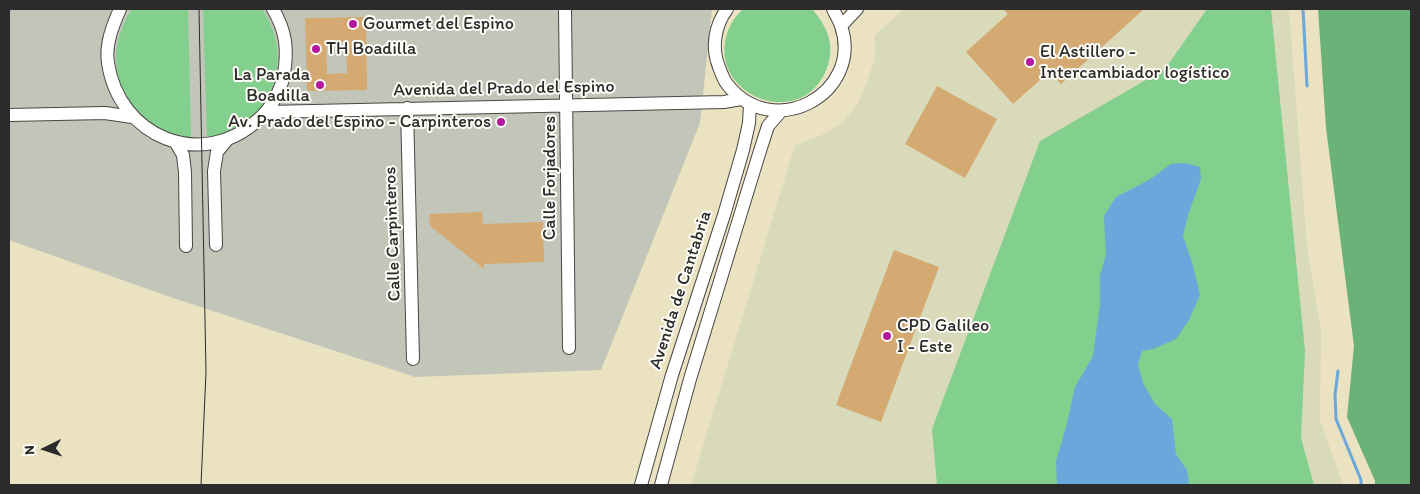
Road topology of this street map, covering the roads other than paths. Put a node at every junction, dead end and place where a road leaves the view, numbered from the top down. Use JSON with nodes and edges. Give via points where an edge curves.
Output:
{"nodes":[{"id":1,"x":120,"y":9,"type":"edge"},
{"id":2,"x":273,"y":9,"type":"edge"},
{"id":3,"x":565,"y":9,"type":"edge"},
{"id":4,"x":727,"y":9,"type":"edge"},
{"id":5,"x":833,"y":9,"type":"edge"},
{"id":6,"x":857,"y":9,"type":"edge"},
{"id":7,"x":841,"y":26,"type":"junction"},
{"id":8,"x":745,"y":101,"type":"junction"},
{"id":9,"x":568,"y":105,"type":"junction"},
{"id":10,"x":407,"y":108,"type":"junction"},
{"id":11,"x":781,"y":111,"type":"junction"},
{"id":12,"x":267,"y":112,"type":"junction"},
{"id":13,"x":9,"y":115,"type":"edge"},
{"id":14,"x":132,"y":117,"type":"junction"},
{"id":15,"x":227,"y":140,"type":"junction"},
{"id":16,"x":176,"y":143,"type":"junction"},
{"id":17,"x":216,"y":245,"type":"dead end"},
{"id":18,"x":186,"y":246,"type":"dead end"},
{"id":19,"x":569,"y":348,"type":"dead end"},
{"id":20,"x":413,"y":359,"type":"dead end"},
{"id":21,"x":641,"y":485,"type":"edge"},
{"id":22,"x":661,"y":485,"type":"edge"}],
"edges":[{"from":1,"to":14,"type":"street","via":[[110,31],[107,62],[115,92]]},
{"from":2,"to":12,"type":"street","via":[[282,23],[287,54],[282,84]]},
{"from":3,"to":9,"type":"street","name":"Calle Forjadores"},
{"from":4,"to":8,"type":"street","via":[[721,16],[715,37],[716,60],[726,83]]},
{"from":5,"to":7,"type":"street"},
{"from":6,"to":7,"type":"street"},
{"from":7,"to":11,"type":"street","via":[[844,44],[836,79],[822,96],[806,106]]},
{"from":8,"to":9,"type":"street","name":"Avenida del Prado del Espino"},
{"from":8,"to":11,"type":"street","via":[[762,109]]},
{"from":8,"to":21,"type":"street","name":"Avenida de Cantabria","via":[[749,123],[740,159],[672,374]]},
{"from":9,"to":10,"type":"street","name":"Avenida del Prado del Espino"},
{"from":9,"to":19,"type":"street","name":"Calle Forjadores"},
{"from":10,"to":12,"type":"street","name":"Avenida del Prado del Espino"},
{"from":10,"to":20,"type":"street","name":"Calle Carpinteros"},
{"from":11,"to":22,"type":"street","name":"Avenida de Cantabria","via":[[768,126],[759,154]]},
{"from":12,"to":15,"type":"street","via":[[249,129]]},
{"from":13,"to":14,"type":"street","via":[[105,113]]},
{"from":14,"to":16,"type":"street","via":[[152,133]]},
{"from":15,"to":16,"type":"street","via":[[202,145]]},
{"from":15,"to":17,"type":"street","via":[[217,152],[214,171]]},
{"from":16,"to":18,"type":"street","via":[[183,155]]}]}
